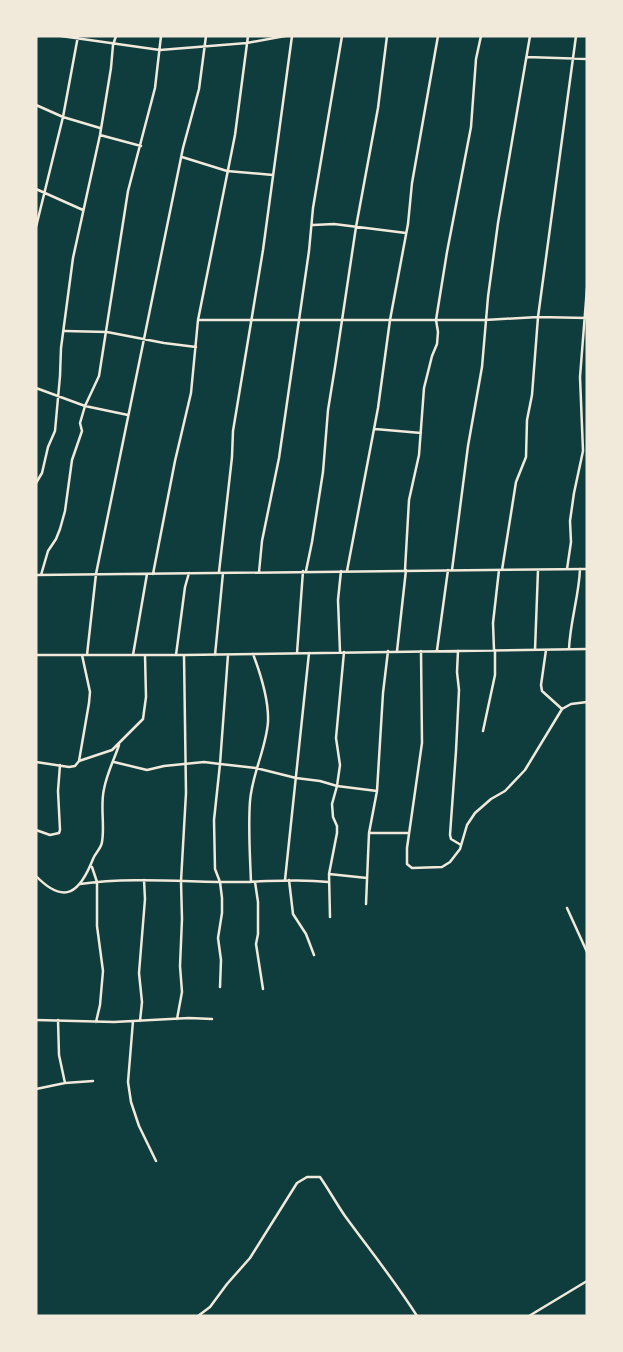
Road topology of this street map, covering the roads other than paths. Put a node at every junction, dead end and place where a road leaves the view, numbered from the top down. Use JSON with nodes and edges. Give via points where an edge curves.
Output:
{"nodes":[{"id":1,"x":61,"y":36,"type":"edge"},
{"id":2,"x":116,"y":36,"type":"edge"},
{"id":3,"x":161,"y":36,"type":"edge"},
{"id":4,"x":206,"y":36,"type":"edge"},
{"id":5,"x":248,"y":36,"type":"edge"},
{"id":6,"x":285,"y":36,"type":"edge"},
{"id":7,"x":292,"y":36,"type":"edge"},
{"id":8,"x":342,"y":36,"type":"edge"},
{"id":9,"x":387,"y":36,"type":"edge"},
{"id":10,"x":438,"y":36,"type":"edge"},
{"id":11,"x":480,"y":36,"type":"edge"},
{"id":12,"x":530,"y":36,"type":"edge"},
{"id":13,"x":576,"y":36,"type":"edge"},
{"id":14,"x":78,"y":38,"type":"edge"},
{"id":15,"x":247,"y":43,"type":"junction"},
{"id":16,"x":113,"y":45,"type":"junction"},
{"id":17,"x":205,"y":47,"type":"junction"},
{"id":18,"x":160,"y":50,"type":"junction"},
{"id":19,"x":527,"y":57,"type":"junction"},
{"id":20,"x":573,"y":58,"type":"junction"},
{"id":21,"x":587,"y":59,"type":"edge"},
{"id":22,"x":36,"y":105,"type":"edge"},
{"id":23,"x":63,"y":116,"type":"junction"},
{"id":24,"x":100,"y":128,"type":"junction"},
{"id":25,"x":100,"y":135,"type":"junction"},
{"id":26,"x":141,"y":146,"type":"junction"},
{"id":27,"x":182,"y":157,"type":"junction"},
{"id":28,"x":227,"y":171,"type":"junction"},
{"id":29,"x":274,"y":175,"type":"junction"},
{"id":30,"x":36,"y":189,"type":"edge"},
{"id":31,"x":45,"y":193,"type":"junction"},
{"id":32,"x":83,"y":210,"type":"junction"},
{"id":33,"x":312,"y":225,"type":"junction"},
{"id":34,"x":36,"y":227,"type":"edge"},
{"id":35,"x":356,"y":228,"type":"junction"},
{"id":36,"x":406,"y":233,"type":"junction"},
{"id":37,"x":587,"y":288,"type":"edge"},
{"id":38,"x":538,"y":318,"type":"junction"},
{"id":39,"x":585,"y":318,"type":"edge"},
{"id":40,"x":198,"y":320,"type":"junction"},
{"id":41,"x":298,"y":320,"type":"junction"},
{"id":42,"x":390,"y":320,"type":"junction"},
{"id":43,"x":436,"y":320,"type":"junction"},
{"id":44,"x":485,"y":320,"type":"junction"},
{"id":45,"x":251,"y":321,"type":"junction"},
{"id":46,"x":342,"y":321,"type":"junction"},
{"id":47,"x":65,"y":330,"type":"junction"},
{"id":48,"x":107,"y":332,"type":"junction"},
{"id":49,"x":144,"y":339,"type":"junction"},
{"id":50,"x":196,"y":347,"type":"junction"},
{"id":51,"x":36,"y":388,"type":"edge"},
{"id":52,"x":57,"y":396,"type":"junction"},
{"id":53,"x":85,"y":406,"type":"junction"},
{"id":54,"x":128,"y":416,"type":"junction"},
{"id":55,"x":375,"y":429,"type":"junction"},
{"id":56,"x":421,"y":434,"type":"junction"},
{"id":57,"x":36,"y":483,"type":"edge"},
{"id":58,"x":567,"y":569,"type":"junction"},
{"id":59,"x":580,"y":569,"type":"junction"},
{"id":60,"x":587,"y":569,"type":"edge"},
{"id":61,"x":347,"y":570,"type":"junction"},
{"id":62,"x":406,"y":570,"type":"junction"},
{"id":63,"x":450,"y":570,"type":"junction"},
{"id":64,"x":500,"y":570,"type":"junction"},
{"id":65,"x":538,"y":570,"type":"junction"},
{"id":66,"x":305,"y":571,"type":"junction"},
{"id":67,"x":341,"y":571,"type":"junction"},
{"id":68,"x":223,"y":572,"type":"junction"},
{"id":69,"x":259,"y":572,"type":"junction"},
{"id":70,"x":189,"y":573,"type":"junction"},
{"id":71,"x":219,"y":573,"type":"junction"},
{"id":72,"x":96,"y":574,"type":"junction"},
{"id":73,"x":147,"y":574,"type":"junction"},
{"id":74,"x":153,"y":574,"type":"junction"},
{"id":75,"x":36,"y":575,"type":"edge"},
{"id":76,"x":42,"y":575,"type":"junction"},
{"id":77,"x":569,"y":649,"type":"junction"},
{"id":78,"x":587,"y":649,"type":"edge"},
{"id":79,"x":494,"y":650,"type":"junction"},
{"id":80,"x":535,"y":650,"type":"junction"},
{"id":81,"x":546,"y":650,"type":"junction"},
{"id":82,"x":388,"y":651,"type":"junction"},
{"id":83,"x":396,"y":651,"type":"junction"},
{"id":84,"x":421,"y":651,"type":"junction"},
{"id":85,"x":437,"y":651,"type":"junction"},
{"id":86,"x":458,"y":651,"type":"junction"},
{"id":87,"x":340,"y":652,"type":"junction"},
{"id":88,"x":344,"y":652,"type":"junction"},
{"id":89,"x":298,"y":653,"type":"junction"},
{"id":90,"x":309,"y":653,"type":"junction"},
{"id":91,"x":228,"y":654,"type":"junction"},
{"id":92,"x":253,"y":654,"type":"junction"},
{"id":93,"x":36,"y":655,"type":"edge"},
{"id":94,"x":82,"y":655,"type":"junction"},
{"id":95,"x":87,"y":655,"type":"junction"},
{"id":96,"x":133,"y":655,"type":"junction"},
{"id":97,"x":145,"y":655,"type":"junction"},
{"id":98,"x":176,"y":655,"type":"junction"},
{"id":99,"x":184,"y":655,"type":"junction"},
{"id":100,"x":214,"y":655,"type":"junction"},
{"id":101,"x":587,"y":702,"type":"edge"},
{"id":102,"x":562,"y":709,"type":"junction"},
{"id":103,"x":483,"y":731,"type":"dead end"},
{"id":104,"x":119,"y":745,"type":"junction"},
{"id":105,"x":79,"y":761,"type":"junction"},
{"id":106,"x":36,"y":762,"type":"edge"},
{"id":107,"x":114,"y":762,"type":"junction"},
{"id":108,"x":220,"y":764,"type":"junction"},
{"id":109,"x":60,"y":765,"type":"junction"},
{"id":110,"x":186,"y":765,"type":"junction"},
{"id":111,"x":256,"y":768,"type":"junction"},
{"id":112,"x":296,"y":778,"type":"junction"},
{"id":113,"x":337,"y":786,"type":"junction"},
{"id":114,"x":377,"y":791,"type":"junction"},
{"id":115,"x":36,"y":830,"type":"edge"},
{"id":116,"x":369,"y":833,"type":"junction"},
{"id":117,"x":409,"y":833,"type":"junction"},
{"id":118,"x":461,"y":845,"type":"junction"},
{"id":119,"x":91,"y":865,"type":"junction"},
{"id":120,"x":329,"y":874,"type":"junction"},
{"id":121,"x":36,"y":876,"type":"edge"},
{"id":122,"x":367,"y":878,"type":"junction"},
{"id":123,"x":144,"y":880,"type":"junction"},
{"id":124,"x":287,"y":880,"type":"junction"},
{"id":125,"x":181,"y":881,"type":"junction"},
{"id":126,"x":97,"y":882,"type":"junction"},
{"id":127,"x":220,"y":882,"type":"junction"},
{"id":128,"x":251,"y":882,"type":"junction"},
{"id":129,"x":255,"y":882,"type":"junction"},
{"id":130,"x":328,"y":882,"type":"junction"},
{"id":131,"x":80,"y":884,"type":"junction"},
{"id":132,"x":366,"y":904,"type":"dead end"},
{"id":133,"x":567,"y":908,"type":"dead end"},
{"id":134,"x":330,"y":916,"type":"dead end"},
{"id":135,"x":587,"y":952,"type":"edge"},
{"id":136,"x":314,"y":955,"type":"dead end"},
{"id":137,"x":220,"y":987,"type":"dead end"},
{"id":138,"x":263,"y":989,"type":"dead end"},
{"id":139,"x":177,"y":1019,"type":"junction"},
{"id":140,"x":36,"y":1020,"type":"edge"},
{"id":141,"x":58,"y":1020,"type":"junction"},
{"id":142,"x":212,"y":1020,"type":"dead end"},
{"id":143,"x":133,"y":1021,"type":"junction"},
{"id":144,"x":140,"y":1021,"type":"junction"},
{"id":145,"x":96,"y":1022,"type":"junction"},
{"id":146,"x":93,"y":1081,"type":"dead end"},
{"id":147,"x":65,"y":1083,"type":"junction"},
{"id":148,"x":36,"y":1089,"type":"edge"},
{"id":149,"x":156,"y":1161,"type":"dead end"},
{"id":150,"x":587,"y":1280,"type":"edge"},
{"id":151,"x":198,"y":1316,"type":"edge"},
{"id":152,"x":417,"y":1316,"type":"edge"},
{"id":153,"x":529,"y":1316,"type":"edge"}],
"edges":[{"from":1,"to":14,"type":"street"},
{"from":2,"to":16,"type":"street"},
{"from":3,"to":18,"type":"street"},
{"from":4,"to":17,"type":"street"},
{"from":5,"to":15,"type":"street"},
{"from":6,"to":15,"type":"street"},
{"from":7,"to":29,"type":"street"},
{"from":8,"to":33,"type":"street"},
{"from":9,"to":35,"type":"street","via":[[378,108]]},
{"from":10,"to":36,"type":"street"},
{"from":11,"to":43,"type":"street","via":[[471,127]]},
{"from":12,"to":19,"type":"street"},
{"from":13,"to":20,"type":"street"},
{"from":14,"to":16,"type":"street"},
{"from":14,"to":23,"type":"street"},
{"from":15,"to":17,"type":"street"},
{"from":15,"to":28,"type":"street"},
{"from":16,"to":18,"type":"street"},
{"from":16,"to":24,"type":"street"},
{"from":17,"to":18,"type":"street"},
{"from":17,"to":27,"type":"street","via":[[199,89]]},
{"from":18,"to":26,"type":"street"},
{"from":19,"to":20,"type":"street"},
{"from":19,"to":44,"type":"street"},
{"from":20,"to":21,"type":"street"},
{"from":20,"to":38,"type":"street"},
{"from":22,"to":23,"type":"street"},
{"from":23,"to":24,"type":"street"},
{"from":23,"to":31,"type":"street"},
{"from":24,"to":25,"type":"street"},
{"from":25,"to":26,"type":"street"},
{"from":25,"to":32,"type":"street"},
{"from":26,"to":48,"type":"street","via":[[128,192]]},
{"from":27,"to":28,"type":"street"},
{"from":27,"to":49,"type":"street"},
{"from":28,"to":29,"type":"street"},
{"from":28,"to":40,"type":"street"},
{"from":29,"to":45,"type":"street"},
{"from":30,"to":31,"type":"street"},
{"from":31,"to":32,"type":"street"},
{"from":31,"to":34,"type":"street"},
{"from":32,"to":47,"type":"street","via":[[72,258]]},
{"from":33,"to":35,"type":"street"},
{"from":33,"to":41,"type":"street"},
{"from":35,"to":36,"type":"street"},
{"from":35,"to":46,"type":"street"},
{"from":36,"to":42,"type":"street"},
{"from":37,"to":39,"type":"street"},
{"from":38,"to":39,"type":"street"},
{"from":38,"to":44,"type":"street"},
{"from":38,"to":64,"type":"street","via":[[526,457],[516,482]]},
{"from":39,"to":58,"type":"street","via":[[580,377],[583,451],[570,521]]},
{"from":40,"to":45,"type":"street"},
{"from":40,"to":50,"type":"street"},
{"from":41,"to":45,"type":"street"},
{"from":41,"to":46,"type":"street"},
{"from":41,"to":69,"type":"street"},
{"from":42,"to":43,"type":"street"},
{"from":42,"to":46,"type":"street"},
{"from":42,"to":55,"type":"street"},
{"from":43,"to":44,"type":"street"},
{"from":43,"to":56,"type":"street","via":[[437,344],[424,388]]},
{"from":44,"to":63,"type":"street","via":[[482,367]]},
{"from":45,"to":71,"type":"street","via":[[233,431]]},
{"from":46,"to":66,"type":"street","via":[[312,542]]},
{"from":47,"to":48,"type":"street"},
{"from":47,"to":52,"type":"street"},
{"from":48,"to":49,"type":"street"},
{"from":48,"to":53,"type":"street","via":[[99,376]]},
{"from":49,"to":50,"type":"street"},
{"from":49,"to":54,"type":"street"},
{"from":50,"to":74,"type":"street","via":[[191,393]]},
{"from":51,"to":52,"type":"street"},
{"from":52,"to":53,"type":"street"},
{"from":52,"to":57,"type":"street","via":[[55,431]]},
{"from":53,"to":54,"type":"street"},
{"from":53,"to":76,"type":"street","via":[[80,422],[82,431],[72,460],[65,511]]},
{"from":54,"to":72,"type":"street"},
{"from":55,"to":56,"type":"street"},
{"from":55,"to":61,"type":"street"},
{"from":56,"to":62,"type":"street","via":[[409,500]]},
{"from":58,"to":59,"type":"street"},
{"from":58,"to":65,"type":"street"},
{"from":59,"to":60,"type":"street"},
{"from":59,"to":77,"type":"street"},
{"from":61,"to":62,"type":"street"},
{"from":61,"to":67,"type":"street"},
{"from":62,"to":63,"type":"street"},
{"from":62,"to":83,"type":"street"},
{"from":63,"to":64,"type":"street"},
{"from":63,"to":85,"type":"street"},
{"from":64,"to":65,"type":"street"},
{"from":64,"to":79,"type":"street","via":[[493,623]]},
{"from":65,"to":80,"type":"street"},
{"from":66,"to":67,"type":"street"},
{"from":66,"to":69,"type":"street"},
{"from":66,"to":89,"type":"street"},
{"from":67,"to":87,"type":"street","via":[[338,600]]},
{"from":68,"to":69,"type":"street"},
{"from":68,"to":71,"type":"street"},
{"from":68,"to":100,"type":"street"},
{"from":70,"to":71,"type":"street"},
{"from":70,"to":74,"type":"street"},
{"from":70,"to":98,"type":"street"},
{"from":72,"to":73,"type":"street"},
{"from":72,"to":76,"type":"street"},
{"from":72,"to":95,"type":"street"},
{"from":73,"to":74,"type":"street"},
{"from":73,"to":96,"type":"street"},
{"from":75,"to":76,"type":"street"},
{"from":77,"to":78,"type":"street"},
{"from":77,"to":81,"type":"street"},
{"from":79,"to":80,"type":"street"},
{"from":79,"to":86,"type":"street"},
{"from":79,"to":103,"type":"street","via":[[495,675]]},
{"from":80,"to":81,"type":"street"},
{"from":81,"to":102,"type":"street","via":[[542,691]]},
{"from":82,"to":83,"type":"street"},
{"from":82,"to":88,"type":"street"},
{"from":82,"to":114,"type":"street"},
{"from":83,"to":84,"type":"street"},
{"from":84,"to":85,"type":"street"},
{"from":84,"to":117,"type":"street","via":[[422,743]]},
{"from":85,"to":86,"type":"street"},
{"from":86,"to":118,"type":"street","via":[[459,690],[450,835]]},
{"from":87,"to":88,"type":"street"},
{"from":87,"to":90,"type":"street"},
{"from":88,"to":113,"type":"street","via":[[336,738],[340,765]]},
{"from":89,"to":90,"type":"street"},
{"from":89,"to":92,"type":"street"},
{"from":90,"to":112,"type":"street"},
{"from":91,"to":92,"type":"street"},
{"from":91,"to":100,"type":"street"},
{"from":91,"to":108,"type":"street"},
{"from":92,"to":111,"type":"street","via":[[264,688],[268,720]]},
{"from":93,"to":94,"type":"street"},
{"from":94,"to":95,"type":"street"},
{"from":94,"to":105,"type":"street","via":[[90,692]]},
{"from":95,"to":96,"type":"street"},
{"from":96,"to":97,"type":"street"},
{"from":97,"to":98,"type":"street"},
{"from":97,"to":104,"type":"street","via":[[143,719]]},
{"from":98,"to":99,"type":"street"},
{"from":99,"to":100,"type":"street"},
{"from":99,"to":110,"type":"street"},
{"from":101,"to":102,"type":"street"},
{"from":102,"to":118,"type":"street","via":[[525,770],[505,791],[475,813],[467,825]]},
{"from":104,"to":105,"type":"street"},
{"from":104,"to":107,"type":"street"},
{"from":105,"to":109,"type":"street","via":[[74,766]]},
{"from":106,"to":109,"type":"street"},
{"from":107,"to":110,"type":"street","via":[[148,770]]},
{"from":107,"to":119,"type":"street","via":[[103,791],[102,842]]},
{"from":108,"to":110,"type":"street"},
{"from":108,"to":111,"type":"street"},
{"from":108,"to":127,"type":"street","via":[[214,820],[215,869]]},
{"from":109,"to":115,"type":"street","via":[[59,833],[50,835]]},
{"from":110,"to":125,"type":"street"},
{"from":111,"to":112,"type":"street"},
{"from":111,"to":128,"type":"street","via":[[250,799]]},
{"from":112,"to":113,"type":"street"},
{"from":112,"to":124,"type":"street"},
{"from":113,"to":114,"type":"street"},
{"from":113,"to":120,"type":"street","via":[[332,804],[337,833]]},
{"from":114,"to":116,"type":"street"},
{"from":116,"to":117,"type":"street"},
{"from":116,"to":122,"type":"street"},
{"from":117,"to":118,"type":"street","via":[[407,864],[412,868],[442,867],[456,856]]},
{"from":119,"to":126,"type":"street"},
{"from":119,"to":131,"type":"street"},
{"from":120,"to":122,"type":"street"},
{"from":120,"to":130,"type":"street"},
{"from":121,"to":131,"type":"street","via":[[59,893],[70,892]]},
{"from":122,"to":132,"type":"street"},
{"from":123,"to":125,"type":"street"},
{"from":123,"to":126,"type":"street"},
{"from":123,"to":144,"type":"street"},
{"from":124,"to":129,"type":"street"},
{"from":124,"to":130,"type":"street"},
{"from":124,"to":136,"type":"street","via":[[293,914]]},
{"from":125,"to":127,"type":"street"},
{"from":125,"to":139,"type":"street","via":[[182,992]]},
{"from":126,"to":131,"type":"street"},
{"from":126,"to":145,"type":"street","via":[[97,926],[103,971]]},
{"from":127,"to":128,"type":"street"},
{"from":127,"to":137,"type":"street"},
{"from":128,"to":129,"type":"street"},
{"from":129,"to":138,"type":"street","via":[[258,902],[256,944]]},
{"from":130,"to":134,"type":"street"},
{"from":133,"to":135,"type":"street"},
{"from":139,"to":142,"type":"street"},
{"from":139,"to":144,"type":"street"},
{"from":140,"to":141,"type":"street"},
{"from":141,"to":145,"type":"street"},
{"from":141,"to":147,"type":"street","via":[[59,1055]]},
{"from":143,"to":144,"type":"street"},
{"from":143,"to":145,"type":"street"},
{"from":143,"to":149,"type":"street","via":[[128,1082],[131,1102],[138,1126]]},
{"from":146,"to":147,"type":"street"},
{"from":147,"to":148,"type":"street"},
{"from":150,"to":153,"type":"street"},
{"from":151,"to":152,"type":"street","via":[[210,1307],[250,1258],[297,1183],[307,1177],[320,1178]]}]}
